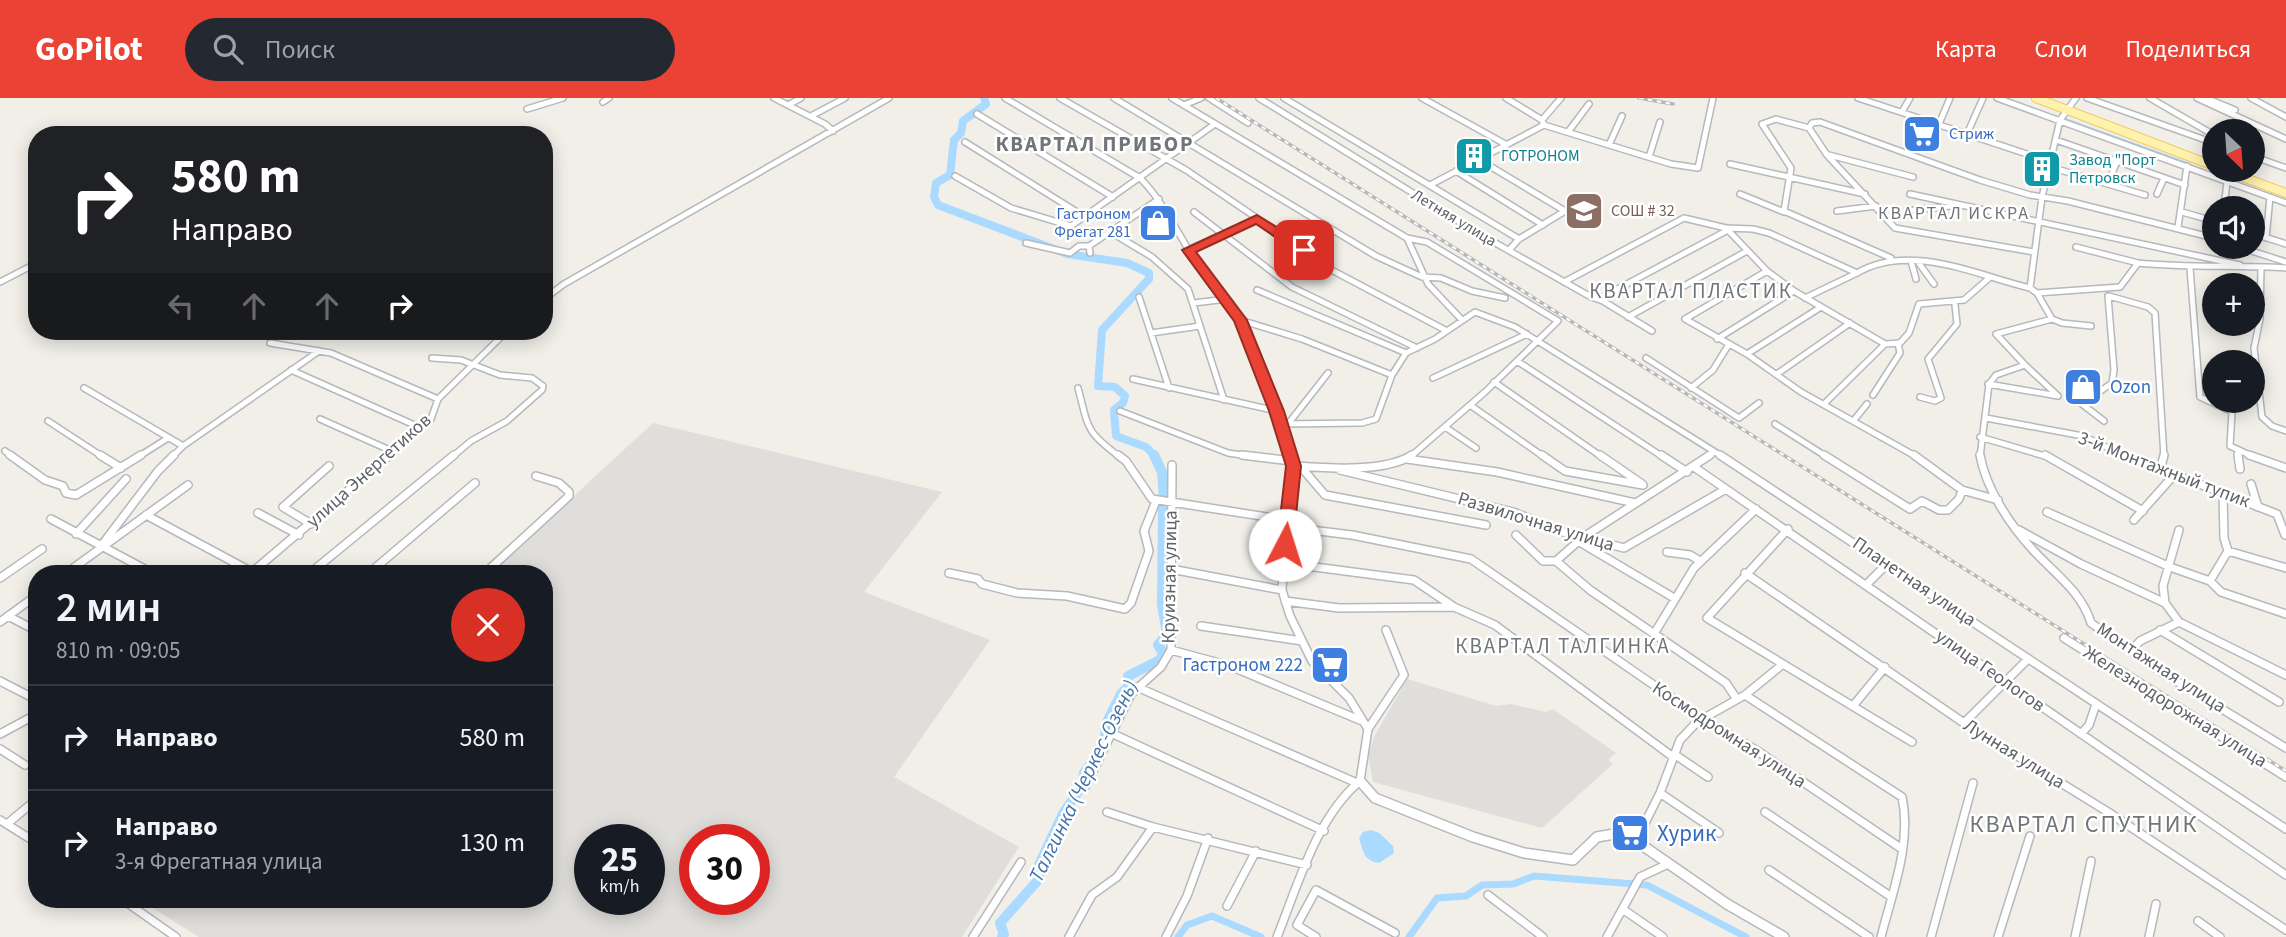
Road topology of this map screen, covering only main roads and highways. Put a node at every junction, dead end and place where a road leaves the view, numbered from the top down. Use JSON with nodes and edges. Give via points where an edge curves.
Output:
{"nodes":[{"id":1,"x":2036,"y":98,"type":"edge"},
{"id":2,"x":2043,"y":98,"type":"edge"},
{"id":3,"x":2064,"y":114,"type":"junction"},
{"id":4,"x":2202,"y":160,"type":"edge"},
{"id":5,"x":2258,"y":182,"type":"edge"},
{"id":6,"x":2261,"y":182,"type":"edge"},
{"id":7,"x":2286,"y":192,"type":"edge"}],
"edges":[{"from":1,"to":3,"type":"main road"},
{"from":2,"to":3,"type":"main road"},
{"from":3,"to":4,"type":"main road"},
{"from":5,"to":7,"type":"main road"},
{"from":6,"to":7,"type":"main road"}]}
